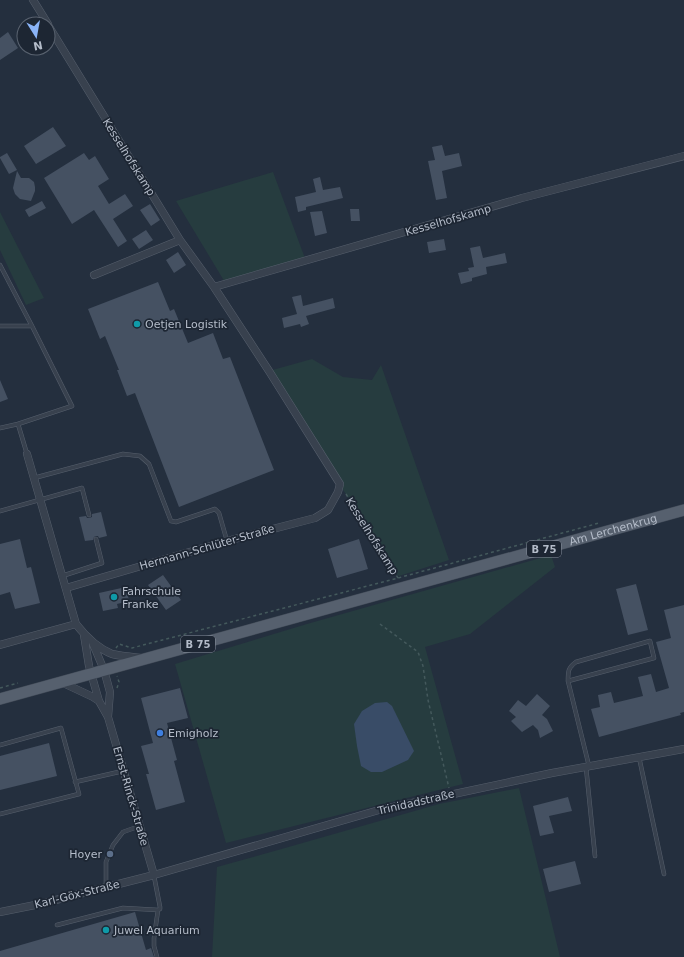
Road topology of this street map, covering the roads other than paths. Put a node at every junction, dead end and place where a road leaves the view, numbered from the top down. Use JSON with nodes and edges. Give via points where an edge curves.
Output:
{"nodes":[{"id":1,"x":33,"y":0,"type":"edge"},
{"id":2,"x":43,"y":16,"type":"edge"},
{"id":3,"x":56,"y":37,"type":"edge"},
{"id":4,"x":684,"y":156,"type":"edge"},
{"id":5,"x":180,"y":240,"type":"junction"},
{"id":6,"x":0,"y":265,"type":"edge"},
{"id":7,"x":94,"y":275,"type":"dead end"},
{"id":8,"x":214,"y":287,"type":"junction"},
{"id":9,"x":0,"y":326,"type":"edge"},
{"id":10,"x":32,"y":326,"type":"junction"},
{"id":11,"x":18,"y":424,"type":"junction"},
{"id":12,"x":0,"y":428,"type":"edge"},
{"id":13,"x":27,"y":454,"type":"joint"},
{"id":14,"x":34,"y":478,"type":"junction"},
{"id":15,"x":338,"y":492,"type":"joint"},
{"id":16,"x":40,"y":500,"type":"junction"},
{"id":17,"x":684,"y":510,"type":"edge"},
{"id":18,"x":0,"y":511,"type":"edge"},
{"id":19,"x":89,"y":515,"type":"dead end"},
{"id":20,"x":96,"y":539,"type":"dead end"},
{"id":21,"x":227,"y":541,"type":"junction"},
{"id":22,"x":62,"y":576,"type":"junction"},
{"id":23,"x":66,"y":588,"type":"junction"},
{"id":24,"x":76,"y":624,"type":"junction"},
{"id":25,"x":84,"y":635,"type":"junction"},
{"id":26,"x":93,"y":644,"type":"junction"},
{"id":27,"x":0,"y":645,"type":"edge"},
{"id":28,"x":144,"y":659,"type":"junction"},
{"id":29,"x":104,"y":670,"type":"junction"},
{"id":30,"x":91,"y":674,"type":"junction"},
{"id":31,"x":568,"y":681,"type":"junction"},
{"id":32,"x":61,"y":682,"type":"junction"},
{"id":33,"x":0,"y":699,"type":"edge"},
{"id":34,"x":99,"y":701,"type":"junction"},
{"id":35,"x":108,"y":717,"type":"junction"},
{"id":36,"x":0,"y":745,"type":"edge"},
{"id":37,"x":684,"y":749,"type":"edge"},
{"id":38,"x":639,"y":757,"type":"junction"},
{"id":39,"x":588,"y":766,"type":"junction"},
{"id":40,"x":124,"y":770,"type":"junction"},
{"id":41,"x":75,"y":782,"type":"junction"},
{"id":42,"x":0,"y":814,"type":"edge"},
{"id":43,"x":140,"y":826,"type":"junction"},
{"id":44,"x":595,"y":856,"type":"dead end"},
{"id":45,"x":664,"y":874,"type":"dead end"},
{"id":46,"x":154,"y":875,"type":"junction"},
{"id":47,"x":106,"y":887,"type":"junction"},
{"id":48,"x":158,"y":910,"type":"junction"},
{"id":49,"x":0,"y":912,"type":"edge"},
{"id":50,"x":57,"y":924,"type":"dead end"},
{"id":51,"x":157,"y":957,"type":"edge"}],
"edges":[{"from":1,"to":2,"type":"street","name":"Kesselhofskamp"},
{"from":3,"to":5,"type":"street","name":"Kesselhofskamp"},
{"from":4,"to":8,"type":"street","name":"Kesselhofskamp","via":[[522,198]]},
{"from":5,"to":7,"type":"street"},
{"from":5,"to":8,"type":"street","name":"Kesselhofskamp"},
{"from":6,"to":10,"type":"lane"},
{"from":8,"to":15,"type":"street","name":"Kesselhofskamp","via":[[340,484]]},
{"from":9,"to":10,"type":"lane"},
{"from":10,"to":11,"type":"lane","via":[[72,406]]},
{"from":11,"to":12,"type":"lane"},
{"from":11,"to":13,"type":"lane"},
{"from":13,"to":14,"type":"street"},
{"from":14,"to":16,"type":"street"},
{"from":14,"to":21,"type":"lane","via":[[123,454],[140,456],[148,464],[171,520],[176,522],[215,509],[219,513]]},
{"from":15,"to":21,"type":"street","name":"Hermann-Schlüter-Straße","via":[[328,510],[315,518]]},
{"from":16,"to":18,"type":"lane"},
{"from":16,"to":19,"type":"lane","via":[[82,488]]},
{"from":16,"to":22,"type":"street"},
{"from":17,"to":28,"type":"main road","name":"Am Lerchenkrug","number":"B 75"},
{"from":20,"to":22,"type":"lane","via":[[102,563]]},
{"from":21,"to":23,"type":"street","name":"Hermann-Schlüter-Straße"},
{"from":22,"to":23,"type":"street"},
{"from":23,"to":24,"type":"street"},
{"from":24,"to":25,"type":"street"},
{"from":24,"to":27,"type":"street"},
{"from":25,"to":26,"type":"street"},
{"from":25,"to":30,"type":"street"},
{"from":26,"to":28,"type":"street","via":[[113,654]]},
{"from":26,"to":29,"type":"street"},
{"from":28,"to":29,"type":"main road","number":"B 75"},
{"from":29,"to":30,"type":"main road","number":"B 75"},
{"from":29,"to":35,"type":"street","name":"Ernst-Rinck-Straße","via":[[110,692]]},
{"from":30,"to":32,"type":"main road","number":"B 75"},
{"from":30,"to":34,"type":"street","name":"Ernst-Rinck-Straße"},
{"from":31,"to":31,"type":"lane","via":[[570,666],[576,662],[650,641],[654,658]]},
{"from":31,"to":39,"type":"lane"},
{"from":32,"to":33,"type":"main road","number":"B 75"},
{"from":32,"to":34,"type":"street"},
{"from":34,"to":35,"type":"street","name":"Ernst-Rinck-Straße"},
{"from":35,"to":40,"type":"street","name":"Ernst-Rinck-Straße"},
{"from":36,"to":41,"type":"lane","via":[[61,728]]},
{"from":37,"to":38,"type":"street","name":"Trinidadstraße"},
{"from":38,"to":39,"type":"street","name":"Trinidadstraße"},
{"from":38,"to":45,"type":"lane"},
{"from":39,"to":44,"type":"lane"},
{"from":39,"to":46,"type":"street","name":"Trinidadstraße","via":[[379,810]]},
{"from":40,"to":41,"type":"lane"},
{"from":40,"to":43,"type":"street","name":"Ernst-Rinck-Straße"},
{"from":41,"to":42,"type":"lane","via":[[79,794]]},
{"from":43,"to":46,"type":"street","name":"Ernst-Rinck-Straße"},
{"from":43,"to":47,"type":"lane","via":[[123,832],[113,846],[106,862]]},
{"from":46,"to":47,"type":"street","name":"Karl-Göx-Straße"},
{"from":46,"to":48,"type":"lane","via":[[160,907]]},
{"from":47,"to":49,"type":"street","name":"Karl-Göx-Straße"},
{"from":48,"to":50,"type":"lane","via":[[123,908]]},
{"from":48,"to":51,"type":"lane","via":[[154,946]]}]}
